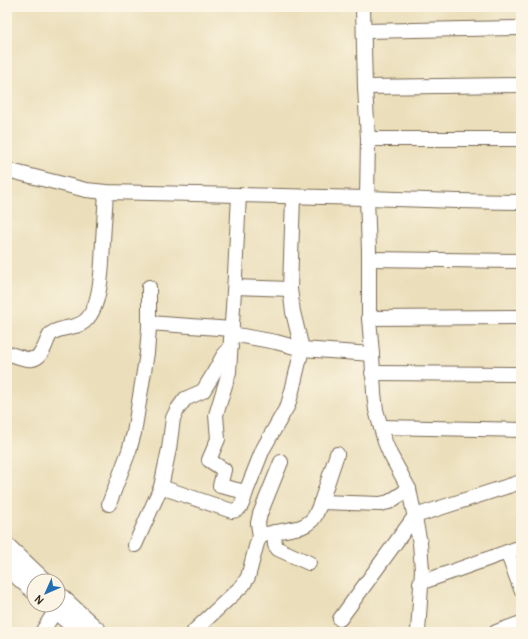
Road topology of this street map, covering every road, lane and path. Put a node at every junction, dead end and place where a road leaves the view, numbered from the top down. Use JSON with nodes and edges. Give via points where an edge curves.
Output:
{"nodes":[{"id":1,"x":363,"y":7,"type":"edge"},
{"id":2,"x":521,"y":28,"type":"edge"},
{"id":3,"x":364,"y":31,"type":"junction"},
{"id":4,"x":521,"y":85,"type":"edge"},
{"id":5,"x":365,"y":87,"type":"junction"},
{"id":6,"x":368,"y":139,"type":"junction"},
{"id":7,"x":521,"y":140,"type":"edge"},
{"id":8,"x":7,"y":170,"type":"edge"},
{"id":9,"x":106,"y":192,"type":"junction"},
{"id":10,"x":239,"y":195,"type":"junction"},
{"id":11,"x":293,"y":197,"type":"junction"},
{"id":12,"x":367,"y":198,"type":"junction"},
{"id":13,"x":521,"y":202,"type":"edge"},
{"id":14,"x":369,"y":259,"type":"junction"},
{"id":15,"x":521,"y":261,"type":"edge"},
{"id":16,"x":149,"y":287,"type":"dead end"},
{"id":17,"x":235,"y":288,"type":"junction"},
{"id":18,"x":290,"y":289,"type":"junction"},
{"id":19,"x":521,"y":317,"type":"edge"},
{"id":20,"x":369,"y":318,"type":"junction"},
{"id":21,"x":149,"y":323,"type":"junction"},
{"id":22,"x":232,"y":337,"type":"junction"},
{"id":23,"x":302,"y":349,"type":"junction"},
{"id":24,"x":7,"y":353,"type":"edge"},
{"id":25,"x":372,"y":354,"type":"junction"},
{"id":26,"x":372,"y":373,"type":"junction"},
{"id":27,"x":521,"y":374,"type":"edge"},
{"id":28,"x":381,"y":428,"type":"junction"},
{"id":29,"x":521,"y":430,"type":"edge"},
{"id":30,"x":337,"y":454,"type":"dead end"},
{"id":31,"x":281,"y":462,"type":"dead end"},
{"id":32,"x":521,"y":482,"type":"edge"},
{"id":33,"x":161,"y":487,"type":"junction"},
{"id":34,"x":409,"y":490,"type":"junction"},
{"id":35,"x":246,"y":492,"type":"junction"},
{"id":36,"x":321,"y":502,"type":"junction"},
{"id":37,"x":109,"y":504,"type":"dead end"},
{"id":38,"x":415,"y":516,"type":"junction"},
{"id":39,"x":274,"y":532,"type":"junction"},
{"id":40,"x":260,"y":537,"type":"junction"},
{"id":41,"x":135,"y":545,"type":"dead end"},
{"id":42,"x":7,"y":547,"type":"edge"},
{"id":43,"x":521,"y":547,"type":"edge"},
{"id":44,"x":507,"y":552,"type":"junction"},
{"id":45,"x":309,"y":563,"type":"dead end"},
{"id":46,"x":7,"y":566,"type":"edge"},
{"id":47,"x":35,"y":573,"type":"edge"},
{"id":48,"x":26,"y":583,"type":"edge"},
{"id":49,"x":420,"y":583,"type":"junction"},
{"id":50,"x":521,"y":589,"type":"edge"},
{"id":51,"x":66,"y":610,"type":"edge"},
{"id":52,"x":51,"y":613,"type":"edge"},
{"id":53,"x":64,"y":613,"type":"edge"},
{"id":54,"x":340,"y":618,"type":"dead end"},
{"id":55,"x":521,"y":623,"type":"edge"},
{"id":56,"x":194,"y":631,"type":"edge"},
{"id":57,"x":42,"y":632,"type":"edge"},
{"id":58,"x":80,"y":632,"type":"edge"},
{"id":59,"x":98,"y":632,"type":"edge"},
{"id":60,"x":418,"y":632,"type":"edge"},
{"id":61,"x":496,"y":632,"type":"edge"}],
"edges":[{"from":1,"to":3,"type":"street"},
{"from":2,"to":3,"type":"street"},
{"from":3,"to":5,"type":"street"},
{"from":4,"to":5,"type":"street"},
{"from":5,"to":6,"type":"street"},
{"from":6,"to":7,"type":"street"},
{"from":6,"to":12,"type":"street"},
{"from":8,"to":9,"type":"street","via":[[86,190]]},
{"from":9,"to":10,"type":"street"},
{"from":9,"to":24,"type":"street","via":[[101,272],[95,305],[87,320],[51,334],[37,359]]},
{"from":10,"to":11,"type":"street"},
{"from":10,"to":17,"type":"street"},
{"from":11,"to":12,"type":"street"},
{"from":11,"to":18,"type":"street"},
{"from":12,"to":13,"type":"street"},
{"from":12,"to":14,"type":"street"},
{"from":14,"to":15,"type":"street"},
{"from":14,"to":20,"type":"street"},
{"from":16,"to":21,"type":"street"},
{"from":17,"to":18,"type":"street"},
{"from":17,"to":22,"type":"street"},
{"from":18,"to":23,"type":"street"},
{"from":19,"to":20,"type":"street"},
{"from":20,"to":25,"type":"street"},
{"from":21,"to":22,"type":"street"},
{"from":21,"to":37,"type":"street","via":[[147,353],[134,433],[130,451]]},
{"from":22,"to":23,"type":"street","via":[[276,342]]},
{"from":22,"to":33,"type":"street","via":[[203,391],[185,399],[176,410]]},
{"from":22,"to":35,"type":"street","via":[[229,372],[216,415],[218,439],[209,460],[224,470],[220,486]]},
{"from":23,"to":25,"type":"street"},
{"from":23,"to":35,"type":"street","via":[[288,405],[263,449]]},
{"from":25,"to":26,"type":"street"},
{"from":26,"to":27,"type":"street"},
{"from":26,"to":28,"type":"street","via":[[376,410]]},
{"from":28,"to":29,"type":"street"},
{"from":28,"to":34,"type":"street","via":[[390,454]]},
{"from":30,"to":36,"type":"street"},
{"from":31,"to":40,"type":"street","via":[[260,514]]},
{"from":32,"to":38,"type":"street"},
{"from":33,"to":35,"type":"street","via":[[232,511],[240,507]]},
{"from":33,"to":41,"type":"street"},
{"from":34,"to":36,"type":"street","via":[[389,502],[380,504]]},
{"from":34,"to":38,"type":"street"},
{"from":36,"to":39,"type":"street","via":[[315,516],[307,524]]},
{"from":38,"to":49,"type":"street","via":[[420,543]]},
{"from":38,"to":54,"type":"street"},
{"from":39,"to":40,"type":"street"},
{"from":39,"to":45,"type":"street","via":[[276,547]]},
{"from":40,"to":56,"type":"street","via":[[248,577],[243,585]]},
{"from":42,"to":47,"type":"main road"},
{"from":43,"to":44,"type":"street"},
{"from":44,"to":49,"type":"street"},
{"from":44,"to":50,"type":"street"},
{"from":46,"to":48,"type":"main road"},
{"from":49,"to":60,"type":"street"},
{"from":51,"to":59,"type":"main road"},
{"from":52,"to":57,"type":"street"},
{"from":53,"to":58,"type":"main road"},
{"from":55,"to":61,"type":"street"}]}
